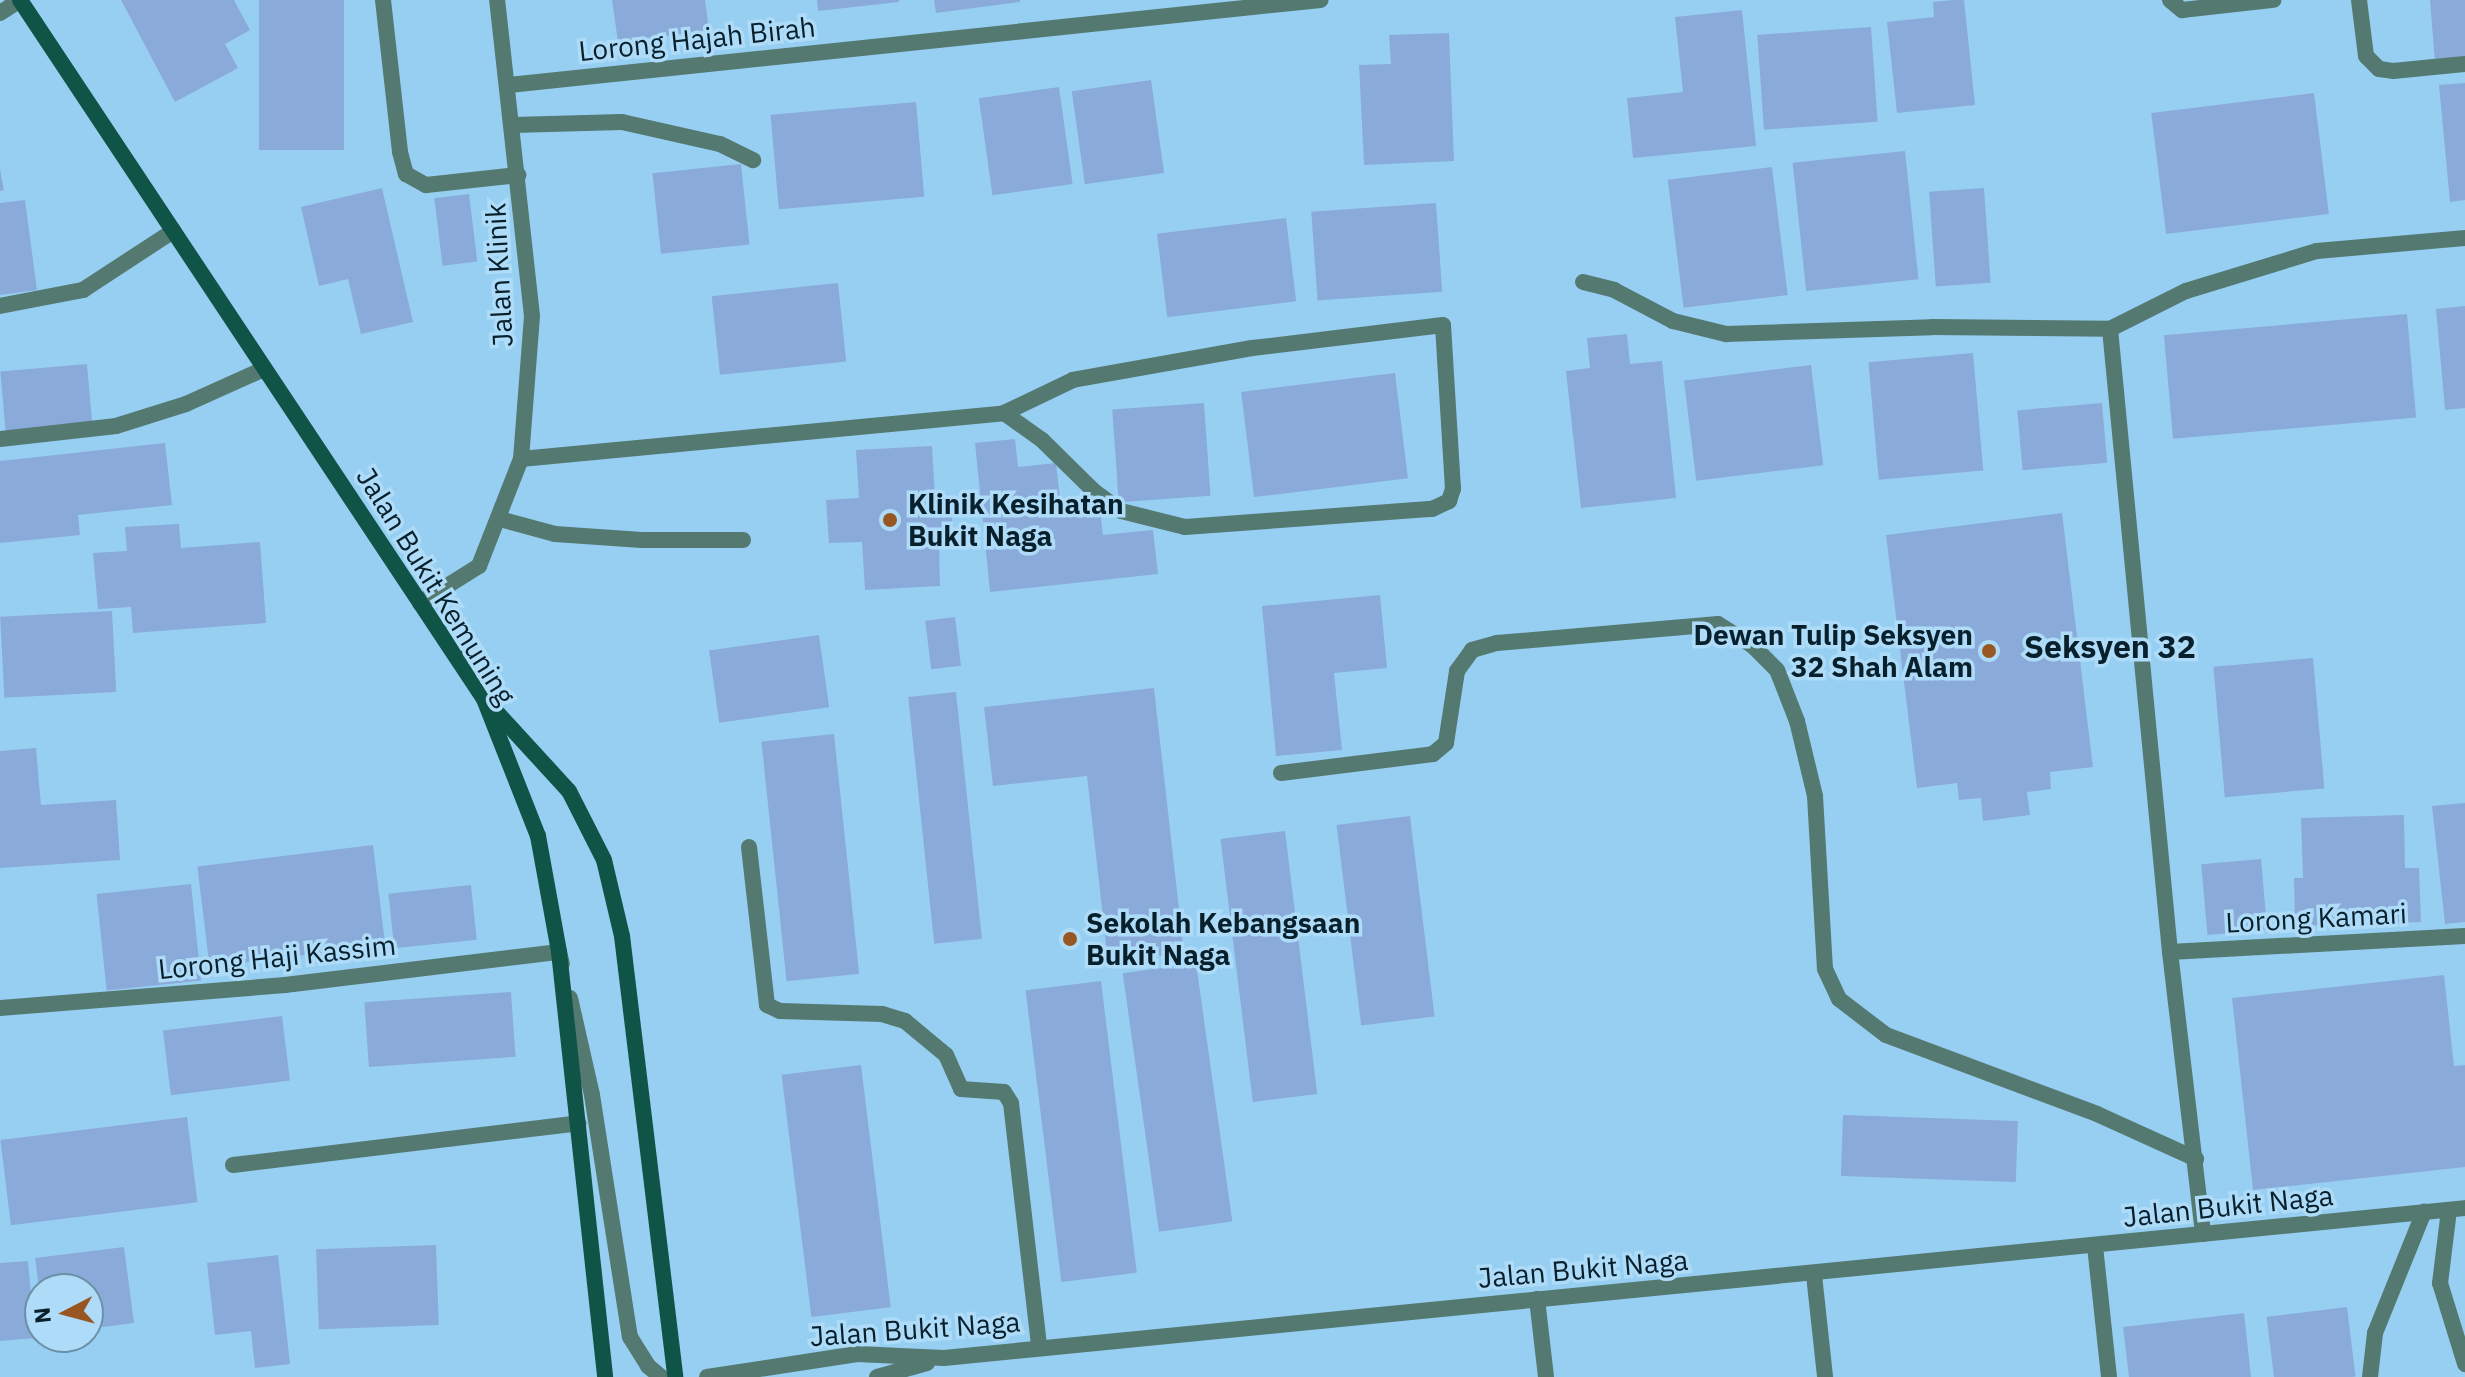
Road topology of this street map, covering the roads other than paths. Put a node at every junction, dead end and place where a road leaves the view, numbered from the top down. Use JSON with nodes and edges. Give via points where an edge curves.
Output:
{"nodes":[{"id":1,"x":20,"y":0,"type":"edge"},
{"id":2,"x":383,"y":0,"type":"edge"},
{"id":3,"x":497,"y":0,"type":"edge"},
{"id":4,"x":1321,"y":0,"type":"edge"},
{"id":5,"x":2170,"y":0,"type":"edge"},
{"id":6,"x":2273,"y":0,"type":"edge"},
{"id":7,"x":2359,"y":0,"type":"edge"},
{"id":8,"x":0,"y":13,"type":"edge"},
{"id":9,"x":2465,"y":64,"type":"edge"},
{"id":10,"x":509,"y":85,"type":"junction"},
{"id":11,"x":513,"y":125,"type":"junction"},
{"id":12,"x":753,"y":160,"type":"dead end"},
{"id":13,"x":518,"y":175,"type":"junction"},
{"id":14,"x":173,"y":231,"type":"junction"},
{"id":15,"x":2465,"y":238,"type":"edge"},
{"id":16,"x":1583,"y":282,"type":"dead end"},
{"id":17,"x":0,"y":306,"type":"edge"},
{"id":18,"x":2110,"y":329,"type":"junction"},
{"id":19,"x":264,"y":369,"type":"junction"},
{"id":20,"x":1004,"y":413,"type":"junction"},
{"id":21,"x":0,"y":439,"type":"edge"},
{"id":22,"x":521,"y":459,"type":"junction"},
{"id":23,"x":500,"y":519,"type":"junction"},
{"id":24,"x":743,"y":540,"type":"dead end"},
{"id":25,"x":420,"y":603,"type":"junction"},
{"id":26,"x":484,"y":699,"type":"junction"},
{"id":27,"x":1281,"y":773,"type":"dead end"},
{"id":28,"x":749,"y":847,"type":"dead end"},
{"id":29,"x":2465,"y":936,"type":"edge"},
{"id":30,"x":559,"y":952,"type":"junction"},
{"id":31,"x":2170,"y":952,"type":"junction"},
{"id":32,"x":0,"y":1008,"type":"edge"},
{"id":33,"x":578,"y":1123,"type":"junction"},
{"id":34,"x":2196,"y":1159,"type":"junction"},
{"id":35,"x":233,"y":1165,"type":"dead end"},
{"id":36,"x":2457,"y":1209,"type":"edge"},
{"id":37,"x":2424,"y":1212,"type":"junction"},
{"id":38,"x":2203,"y":1234,"type":"junction"},
{"id":39,"x":2095,"y":1246,"type":"junction"},
{"id":40,"x":1814,"y":1275,"type":"junction"},
{"id":41,"x":1537,"y":1299,"type":"junction"},
{"id":42,"x":1039,"y":1346,"type":"junction"},
{"id":43,"x":944,"y":1358,"type":"junction"},
{"id":44,"x":2465,"y":1364,"type":"edge"},
{"id":45,"x":605,"y":1377,"type":"edge"},
{"id":46,"x":661,"y":1377,"type":"edge"},
{"id":47,"x":675,"y":1377,"type":"edge"},
{"id":48,"x":707,"y":1377,"type":"edge"},
{"id":49,"x":877,"y":1377,"type":"edge"},
{"id":50,"x":1546,"y":1377,"type":"edge"},
{"id":51,"x":1825,"y":1377,"type":"edge"},
{"id":52,"x":2109,"y":1377,"type":"edge"},
{"id":53,"x":2370,"y":1377,"type":"edge"}],
"edges":[{"from":1,"to":8,"type":"street"},
{"from":1,"to":14,"type":"main road","name":"Jalan Bukit Kemuning"},
{"from":2,"to":13,"type":"street","via":[[406,174],[426,185]]},
{"from":3,"to":10,"type":"street","name":"Jalan Klinik"},
{"from":4,"to":10,"type":"street","name":"Lorong Hajah Birah"},
{"from":5,"to":6,"type":"street","via":[[2182,10]]},
{"from":7,"to":9,"type":"street","via":[[2366,56],[2379,69]]},
{"from":10,"to":11,"type":"street","name":"Jalan Klinik"},
{"from":11,"to":12,"type":"street","via":[[622,122],[720,144]]},
{"from":11,"to":13,"type":"street","name":"Jalan Klinik"},
{"from":13,"to":22,"type":"street","name":"Jalan Klinik","via":[[532,316]]},
{"from":14,"to":17,"type":"street","via":[[83,290]]},
{"from":14,"to":19,"type":"main road","name":"Jalan Bukit Kemuning"},
{"from":15,"to":18,"type":"street","via":[[2317,251],[2186,291]]},
{"from":16,"to":18,"type":"street","via":[[1614,290],[1673,321],[1726,334],[1932,327]]},
{"from":18,"to":31,"type":"street"},
{"from":19,"to":21,"type":"street","via":[[186,404],[116,426]]},
{"from":19,"to":25,"type":"main road","name":"Jalan Bukit Kemuning"},
{"from":20,"to":20,"type":"street","via":[[1073,380],[1252,348],[1443,325],[1453,489],[1449,501],[1432,509],[1185,527],[1121,511]]},
{"from":20,"to":22,"type":"street"},
{"from":22,"to":23,"type":"street","name":"Jalan Klinik"},
{"from":23,"to":24,"type":"street","via":[[555,534]]},
{"from":23,"to":25,"type":"street","name":"Jalan Klinik","via":[[479,566]]},
{"from":25,"to":26,"type":"main road","name":"Jalan Bukit Kemuning"},
{"from":26,"to":30,"type":"main road","name":"Jalan Bukit Kemuning","via":[[538,836]]},
{"from":26,"to":47,"type":"main road","via":[[569,791],[604,860],[622,936]]},
{"from":27,"to":34,"type":"street","via":[[1433,754],[1446,743],[1457,671],[1472,650],[1497,643],[1718,624],[1753,646],[1777,670],[1797,721],[1815,796],[1825,969],[1839,999],[1886,1035],[2097,1114]]},
{"from":28,"to":42,"type":"street","via":[[767,1005],[780,1011],[882,1014],[905,1021],[946,1055],[961,1089],[1004,1092],[1011,1103]]},
{"from":29,"to":31,"type":"street","name":"Lorong Kamari"},
{"from":30,"to":32,"type":"street","name":"Lorong Haji Kassim","via":[[285,985]]},
{"from":30,"to":33,"type":"main road","name":"Jalan Bukit Kemuning"},
{"from":30,"to":46,"type":"street","via":[[592,1095],[630,1337]]},
{"from":31,"to":34,"type":"street"},
{"from":33,"to":35,"type":"street"},
{"from":33,"to":45,"type":"main road","name":"Jalan Bukit Kemuning"},
{"from":34,"to":38,"type":"street"},
{"from":36,"to":37,"type":"street","name":"Jalan Bukit Naga"},
{"from":36,"to":44,"type":"street","via":[[2440,1283]]},
{"from":37,"to":38,"type":"street","name":"Jalan Bukit Naga"},
{"from":37,"to":53,"type":"street","via":[[2375,1333]]},
{"from":38,"to":39,"type":"street","name":"Jalan Bukit Naga"},
{"from":39,"to":40,"type":"street","name":"Jalan Bukit Naga"},
{"from":39,"to":52,"type":"street"},
{"from":40,"to":41,"type":"street","name":"Jalan Bukit Naga"},
{"from":40,"to":51,"type":"street"},
{"from":41,"to":42,"type":"street","name":"Jalan Bukit Naga"},
{"from":41,"to":50,"type":"street"},
{"from":42,"to":43,"type":"street","name":"Jalan Bukit Naga"},
{"from":43,"to":48,"type":"street","name":"Jalan Bukit Naga","via":[[857,1354]]},
{"from":43,"to":49,"type":"street"}]}
